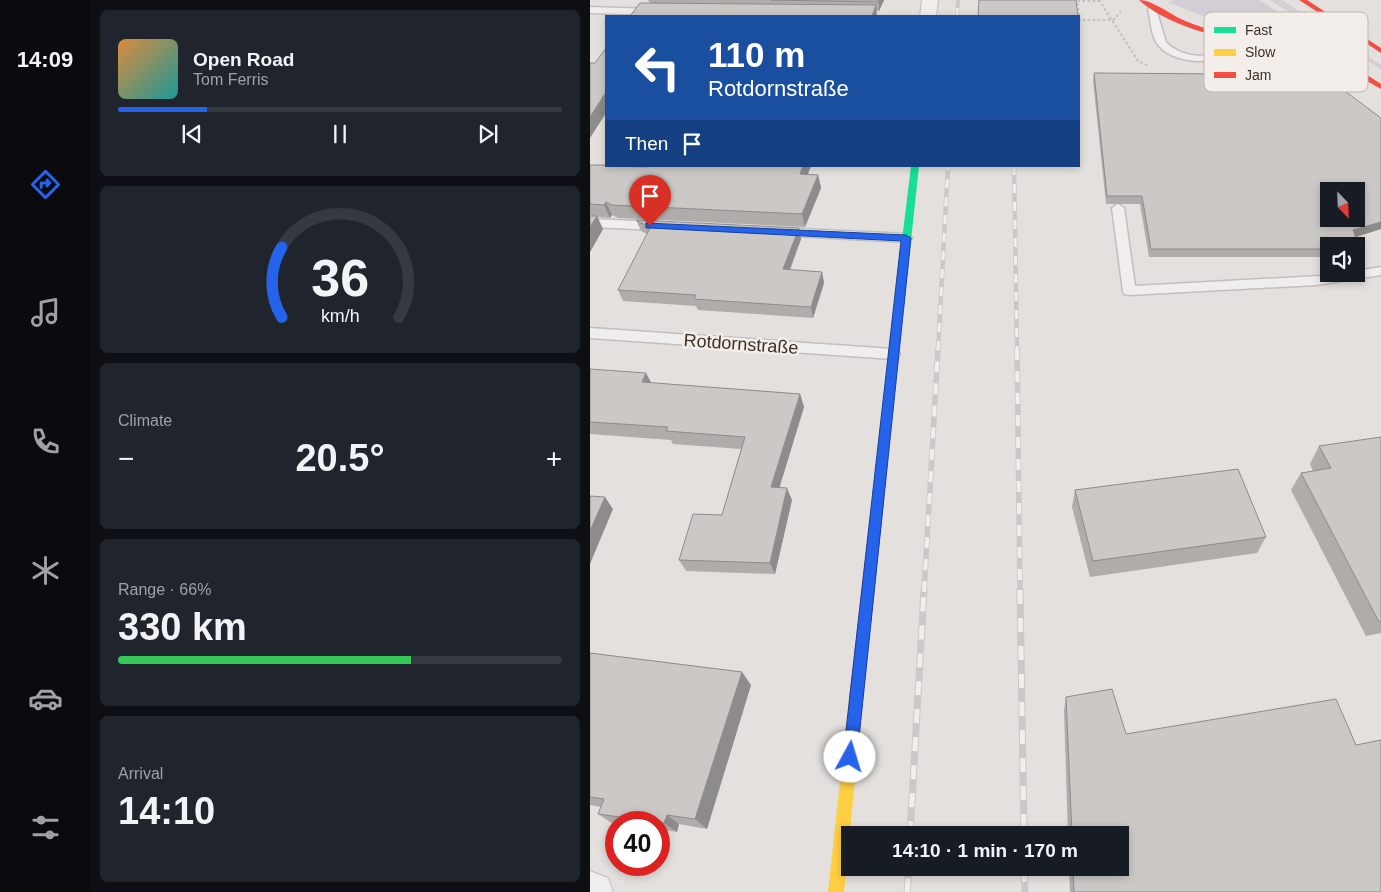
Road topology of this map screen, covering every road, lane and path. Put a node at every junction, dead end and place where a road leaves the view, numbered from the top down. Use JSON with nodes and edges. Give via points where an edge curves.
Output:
{"nodes":[{"id":1,"x":930,"y":0,"type":"edge"},
{"id":2,"x":1100,"y":0,"type":"edge"},
{"id":3,"x":1142,"y":0,"type":"edge"},
{"id":4,"x":1302,"y":0,"type":"edge"},
{"id":5,"x":1152,"y":9,"type":"junction"},
{"id":6,"x":590,"y":10,"type":"edge"},
{"id":7,"x":660,"y":12,"type":"edge"},
{"id":8,"x":1321,"y":12,"type":"edge"},
{"id":9,"x":928,"y":15,"type":"edge"},
{"id":10,"x":1079,"y":15,"type":"edge"},
{"id":11,"x":1080,"y":20,"type":"edge"},
{"id":12,"x":1204,"y":28,"type":"edge"},
{"id":13,"x":1368,"y":43,"type":"edge"},
{"id":14,"x":1381,"y":51,"type":"edge"},
{"id":15,"x":1204,"y":57,"type":"edge"},
{"id":16,"x":1368,"y":80,"type":"edge"},
{"id":17,"x":1381,"y":88,"type":"edge"},
{"id":18,"x":915,"y":167,"type":"edge"},
{"id":19,"x":1118,"y":208,"type":"edge"},
{"id":20,"x":590,"y":222,"type":"edge"},
{"id":21,"x":669,"y":226,"type":"edge"},
{"id":22,"x":768,"y":231,"type":"edge"},
{"id":23,"x":906,"y":238,"type":"junction"},
{"id":24,"x":1381,"y":271,"type":"edge"},
{"id":25,"x":590,"y":334,"type":"edge"},
{"id":26,"x":893,"y":354,"type":"junction"},
{"id":27,"x":590,"y":890,"type":"edge"},
{"id":28,"x":594,"y":892,"type":"edge"},
{"id":29,"x":836,"y":892,"type":"edge"}],
"edges":[{"from":1,"to":9,"type":"street"},
{"from":2,"to":10,"type":"path","via":[[1077,1]]},
{"from":2,"to":11,"type":"path","via":[[1113,20]]},
{"from":3,"to":5,"type":"street"},
{"from":4,"to":8,"type":"street"},
{"from":5,"to":12,"type":"street"},
{"from":5,"to":15,"type":"lane","via":[[1160,41],[1170,51]]},
{"from":6,"to":7,"type":"lane"},
{"from":13,"to":14,"type":"street"},
{"from":16,"to":17,"type":"street"},
{"from":18,"to":23,"type":"street"},
{"from":19,"to":24,"type":"lane","via":[[1128,291],[1316,282]]},
{"from":20,"to":21,"type":"lane"},
{"from":22,"to":23,"type":"lane"},
{"from":23,"to":26,"type":"street"},
{"from":25,"to":26,"type":"lane","name":"Rotdornstraße"},
{"from":26,"to":29,"type":"street"},
{"from":27,"to":28,"type":"street"}]}
